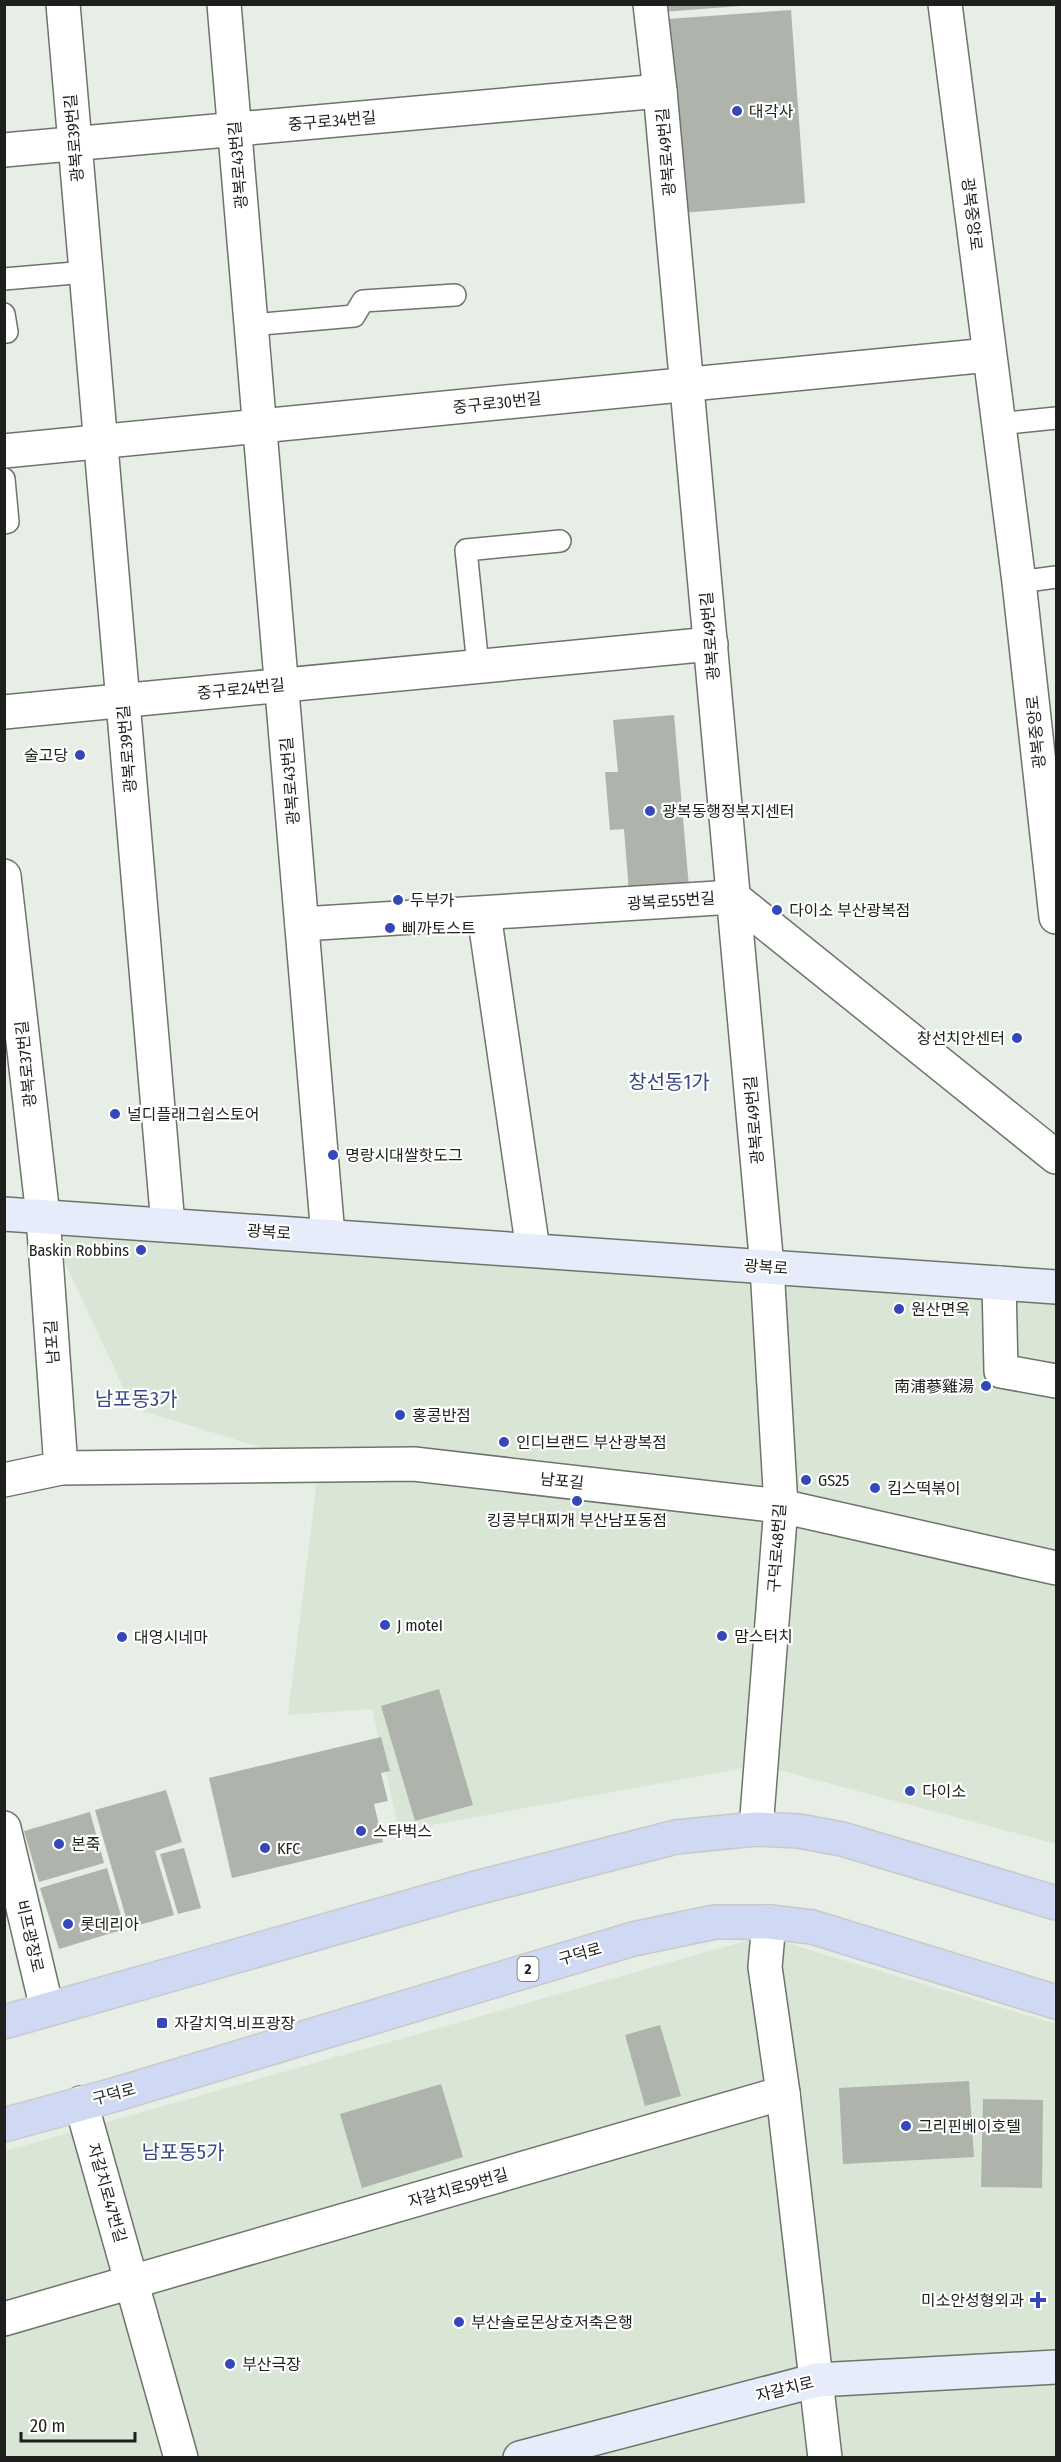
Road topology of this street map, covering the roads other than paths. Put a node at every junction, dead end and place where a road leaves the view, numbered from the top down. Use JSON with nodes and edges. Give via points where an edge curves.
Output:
{"nodes":[{"id":1,"x":63,"y":4,"type":"edge"},
{"id":2,"x":224,"y":4,"type":"edge"},
{"id":3,"x":650,"y":4,"type":"edge"},
{"id":4,"x":945,"y":4,"type":"edge"},
{"id":5,"x":660,"y":91,"type":"junction"},
{"id":6,"x":235,"y":129,"type":"junction"},
{"id":7,"x":75,"y":144,"type":"junction"},
{"id":8,"x":4,"y":150,"type":"edge"},
{"id":9,"x":86,"y":272,"type":"junction"},
{"id":10,"x":4,"y":279,"type":"edge"},
{"id":11,"x":455,"y":295,"type":"dead end"},
{"id":12,"x":252,"y":325,"type":"junction"},
{"id":13,"x":989,"y":355,"type":"junction"},
{"id":14,"x":687,"y":385,"type":"junction"},
{"id":15,"x":1056,"y":418,"type":"edge"},
{"id":16,"x":998,"y":424,"type":"junction"},
{"id":17,"x":260,"y":426,"type":"junction"},
{"id":18,"x":100,"y":442,"type":"junction"},
{"id":19,"x":4,"y":451,"type":"edge"},
{"id":20,"x":4,"y":479,"type":"edge"},
{"id":21,"x":4,"y":523,"type":"edge"},
{"id":22,"x":560,"y":541,"type":"dead end"},
{"id":23,"x":1056,"y":577,"type":"edge"},
{"id":24,"x":1019,"y":582,"type":"junction"},
{"id":25,"x":711,"y":644,"type":"junction"},
{"id":26,"x":478,"y":666,"type":"junction"},
{"id":27,"x":282,"y":685,"type":"junction"},
{"id":28,"x":123,"y":701,"type":"junction"},
{"id":29,"x":4,"y":712,"type":"edge"},
{"id":30,"x":4,"y":876,"type":"edge"},
{"id":31,"x":734,"y":897,"type":"junction"},
{"id":32,"x":484,"y":914,"type":"junction"},
{"id":33,"x":1056,"y":917,"type":"edge"},
{"id":34,"x":302,"y":924,"type":"junction"},
{"id":35,"x":1056,"y":1157,"type":"edge"},
{"id":36,"x":4,"y":1214,"type":"edge"},
{"id":37,"x":43,"y":1216,"type":"junction"},
{"id":38,"x":168,"y":1225,"type":"junction"},
{"id":39,"x":328,"y":1236,"type":"junction"},
{"id":40,"x":533,"y":1251,"type":"junction"},
{"id":41,"x":767,"y":1267,"type":"junction"},
{"id":42,"x":999,"y":1283,"type":"junction"},
{"id":43,"x":1055,"y":1284,"type":"edge"},
{"id":44,"x":1056,"y":1380,"type":"edge"},
{"id":45,"x":61,"y":1468,"type":"junction"},
{"id":46,"x":4,"y":1480,"type":"edge"},
{"id":47,"x":781,"y":1506,"type":"junction"},
{"id":48,"x":1056,"y":1568,"type":"edge"},
{"id":49,"x":4,"y":1828,"type":"edge"},
{"id":50,"x":756,"y":1829,"type":"junction"},
{"id":51,"x":1056,"y":1903,"type":"edge"},
{"id":52,"x":769,"y":1922,"type":"junction"},
{"id":53,"x":1056,"y":2002,"type":"edge"},
{"id":54,"x":47,"y":2009,"type":"junction"},
{"id":55,"x":4,"y":2022,"type":"edge"},
{"id":56,"x":783,"y":2093,"type":"junction"},
{"id":57,"x":81,"y":2103,"type":"junction"},
{"id":58,"x":4,"y":2125,"type":"edge"},
{"id":59,"x":133,"y":2282,"type":"junction"},
{"id":60,"x":4,"y":2319,"type":"edge"},
{"id":61,"x":1056,"y":2367,"type":"edge"},
{"id":62,"x":817,"y":2380,"type":"junction"},
{"id":63,"x":181,"y":2457,"type":"edge"},
{"id":64,"x":520,"y":2457,"type":"edge"},
{"id":65,"x":825,"y":2457,"type":"edge"}],
"edges":[{"from":1,"to":7,"type":"street","name":"광복로39번길"},
{"from":2,"to":6,"type":"street","name":"광복로43번길"},
{"from":3,"to":5,"type":"street","name":"광복로49번길"},
{"from":4,"to":13,"type":"street","name":"광복중앙로"},
{"from":5,"to":6,"type":"street","name":"중구로34번길"},
{"from":5,"to":14,"type":"street","name":"광복로49번길"},
{"from":6,"to":7,"type":"street","name":"중구로34번길"},
{"from":6,"to":12,"type":"street","name":"광복로43번길"},
{"from":7,"to":8,"type":"street","name":"중구로34번길"},
{"from":7,"to":9,"type":"street","name":"광복로39번길"},
{"from":9,"to":10,"type":"lane"},
{"from":9,"to":18,"type":"street","name":"광복로39번길"},
{"from":11,"to":12,"type":"lane","via":[[363,301],[354,316]]},
{"from":12,"to":17,"type":"street","name":"광복로43번길"},
{"from":13,"to":14,"type":"street","name":"중구로30번길"},
{"from":13,"to":16,"type":"street","name":"광복중앙로"},
{"from":14,"to":17,"type":"street","name":"중구로30번길"},
{"from":14,"to":25,"type":"street","name":"광복로49번길"},
{"from":15,"to":16,"type":"lane"},
{"from":16,"to":24,"type":"street","name":"광복중앙로"},
{"from":17,"to":18,"type":"street","name":"중구로30번길"},
{"from":17,"to":27,"type":"street","name":"광복로43번길"},
{"from":18,"to":19,"type":"street","name":"중구로30번길"},
{"from":18,"to":28,"type":"street","name":"광복로39번길"},
{"from":20,"to":21,"type":"lane","via":[[8,522]]},
{"from":22,"to":26,"type":"lane","via":[[466,550]]},
{"from":23,"to":24,"type":"lane"},
{"from":24,"to":33,"type":"street","name":"광복중앙로"},
{"from":25,"to":26,"type":"street","name":"중구로24번길"},
{"from":25,"to":31,"type":"street","name":"광복로49번길"},
{"from":26,"to":27,"type":"street","name":"중구로24번길"},
{"from":27,"to":28,"type":"street","name":"중구로24번길"},
{"from":27,"to":34,"type":"street","name":"광복로43번길"},
{"from":28,"to":29,"type":"street","name":"중구로24번길"},
{"from":28,"to":38,"type":"street","name":"광복로39번길"},
{"from":30,"to":37,"type":"street","name":"광복로37번길"},
{"from":31,"to":32,"type":"street","name":"광복로55번길"},
{"from":31,"to":35,"type":"street","name":"광복로55번길"},
{"from":31,"to":41,"type":"street","name":"광복로49번길"},
{"from":32,"to":34,"type":"street","name":"광복로55번길"},
{"from":32,"to":40,"type":"street"},
{"from":34,"to":39,"type":"street","name":"광복로43번길"},
{"from":36,"to":37,"type":"main road","name":"광복로"},
{"from":37,"to":38,"type":"main road","name":"광복로"},
{"from":37,"to":45,"type":"street","name":"남포길"},
{"from":38,"to":39,"type":"main road","name":"광복로"},
{"from":39,"to":40,"type":"main road","name":"광복로"},
{"from":40,"to":41,"type":"main road","name":"광복로"},
{"from":41,"to":42,"type":"main road","name":"광복로"},
{"from":41,"to":47,"type":"street","name":"구덕로48번길"},
{"from":42,"to":43,"type":"main road","name":"광복로"},
{"from":42,"to":44,"type":"street","via":[[1000,1371]]},
{"from":45,"to":46,"type":"street","name":"남포길"},
{"from":45,"to":47,"type":"street","name":"남포길","via":[[414,1464]]},
{"from":47,"to":48,"type":"street","name":"남포길"},
{"from":47,"to":50,"type":"street","name":"구덕로48번길"},
{"from":49,"to":54,"type":"street","name":"비프광장로"},
{"from":50,"to":51,"type":"main road","via":[[842,1839]]},
{"from":50,"to":54,"type":"main road","via":[[676,1837],[606,1854]]},
{"from":52,"to":53,"type":"main road","name":"구덕로","number":"2","via":[[812,1928]]},
{"from":52,"to":56,"type":"street","via":[[765,1967]]},
{"from":52,"to":57,"type":"main road","name":"구덕로","number":"2","via":[[715,1922],[633,1939]]},
{"from":54,"to":55,"type":"main road"},
{"from":56,"to":59,"type":"street","name":"자갈치로59번길"},
{"from":56,"to":62,"type":"street"},
{"from":57,"to":58,"type":"main road","name":"구덕로","number":"2"},
{"from":57,"to":59,"type":"street","name":"자갈치로47번길"},
{"from":59,"to":60,"type":"street"},
{"from":59,"to":63,"type":"street","name":"자갈치로47번길"},
{"from":61,"to":62,"type":"main road","name":"자갈치로"},
{"from":62,"to":64,"type":"main road","name":"자갈치로"},
{"from":62,"to":65,"type":"street"}]}
